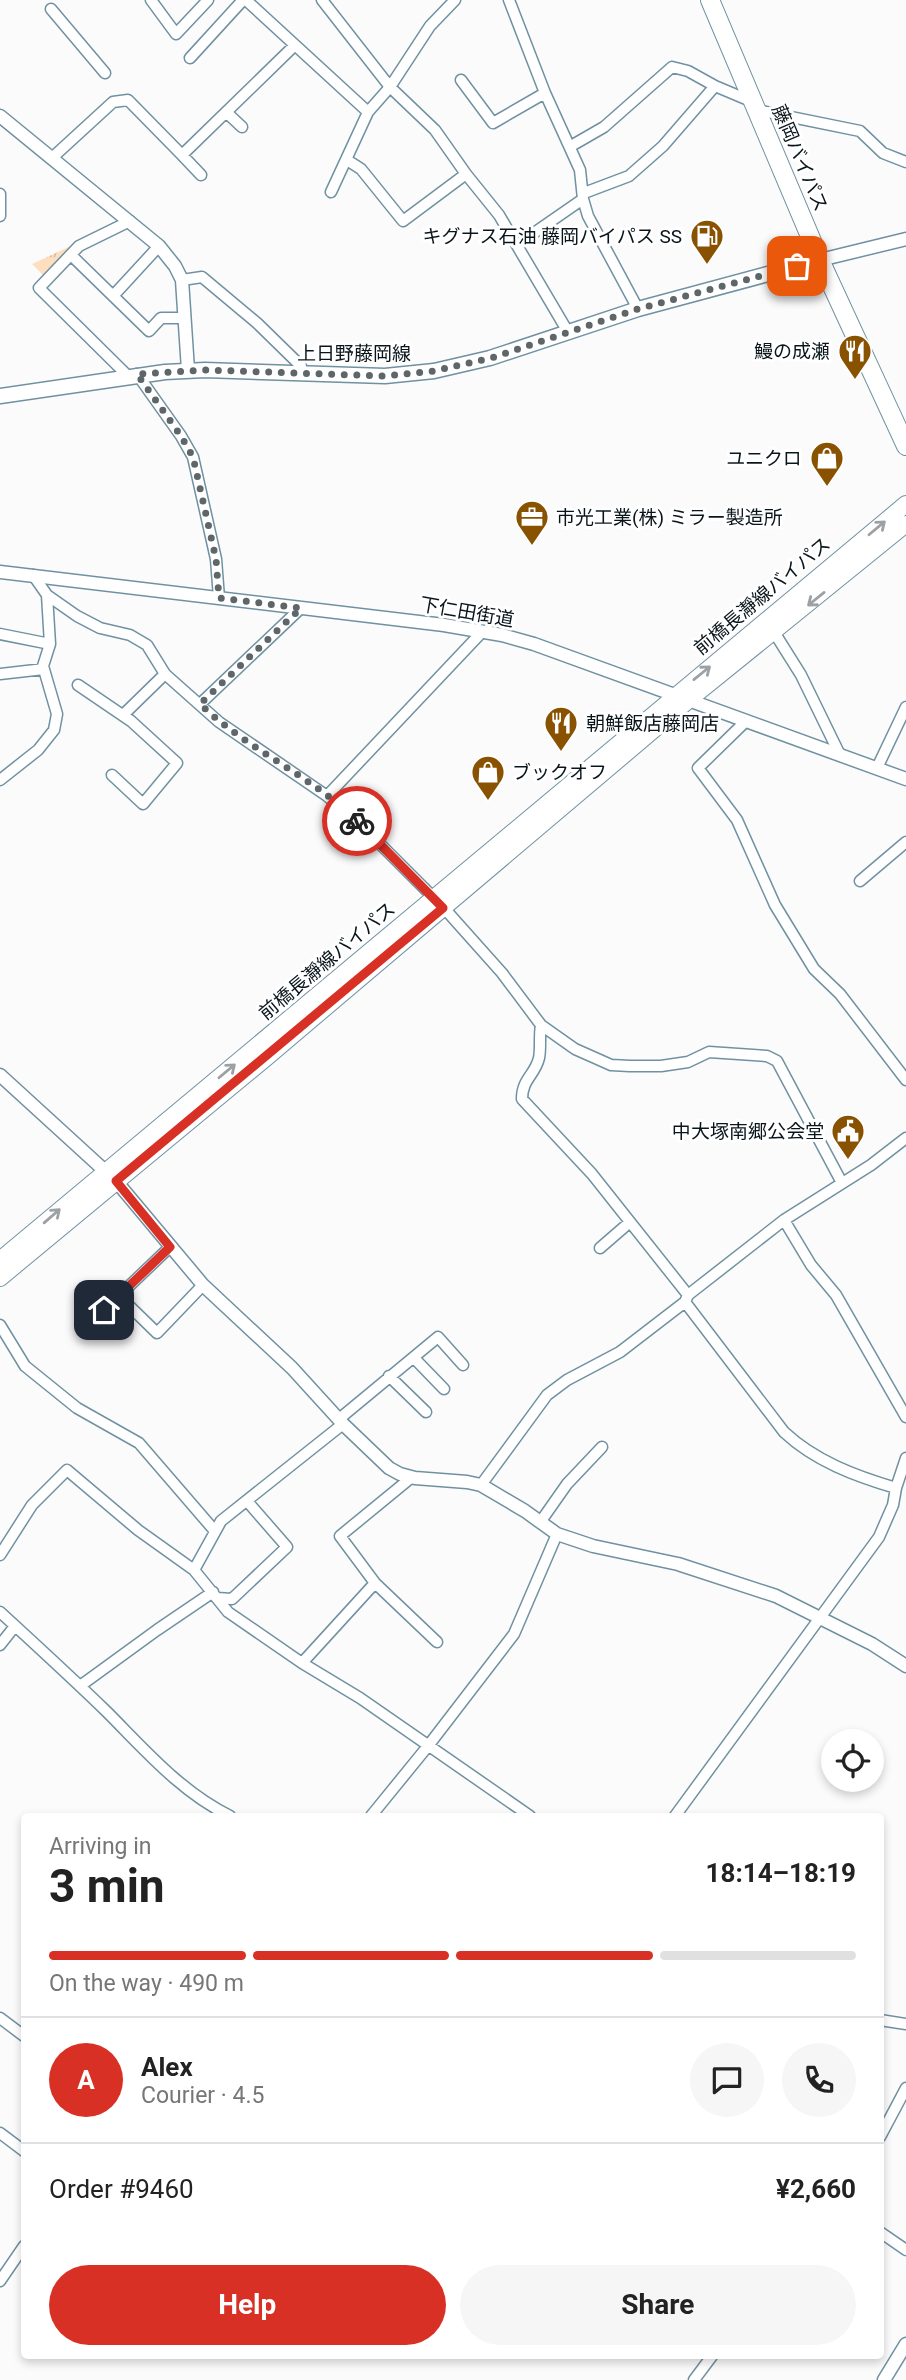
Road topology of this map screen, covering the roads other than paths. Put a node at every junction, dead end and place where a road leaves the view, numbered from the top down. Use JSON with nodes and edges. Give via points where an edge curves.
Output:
{"nodes":[{"id":1,"x":151,"y":0,"type":"edge"},
{"id":2,"x":208,"y":0,"type":"edge"},
{"id":3,"x":245,"y":0,"type":"edge"},
{"id":4,"x":322,"y":0,"type":"edge"},
{"id":5,"x":454,"y":0,"type":"edge"},
{"id":6,"x":509,"y":0,"type":"edge"},
{"id":7,"x":710,"y":0,"type":"edge"},
{"id":8,"x":51,"y":9,"type":"dead end"},
{"id":9,"x":295,"y":45,"type":"junction"},
{"id":10,"x":190,"y":58,"type":"dead end"},
{"id":11,"x":105,"y":73,"type":"dead end"},
{"id":12,"x":461,"y":80,"type":"dead end"},
{"id":13,"x":715,"y":86,"type":"junction"},
{"id":14,"x":390,"y":88,"type":"junction"},
{"id":15,"x":545,"y":93,"type":"junction"},
{"id":16,"x":755,"y":106,"type":"junction"},
{"id":17,"x":368,"y":111,"type":"junction"},
{"id":18,"x":226,"y":112,"type":"junction"},
{"id":19,"x":0,"y":116,"type":"edge"},
{"id":20,"x":242,"y":127,"type":"dead end"},
{"id":21,"x":570,"y":146,"type":"junction"},
{"id":22,"x":182,"y":155,"type":"junction"},
{"id":23,"x":53,"y":157,"type":"junction"},
{"id":24,"x":347,"y":160,"type":"junction"},
{"id":25,"x":906,"y":162,"type":"edge"},
{"id":26,"x":466,"y":174,"type":"junction"},
{"id":27,"x":201,"y":175,"type":"dead end"},
{"id":28,"x":331,"y":192,"type":"dead end"},
{"id":29,"x":0,"y":194,"type":"edge"},
{"id":30,"x":583,"y":196,"type":"junction"},
{"id":31,"x":0,"y":216,"type":"edge"},
{"id":32,"x":130,"y":221,"type":"junction"},
{"id":33,"x":906,"y":239,"type":"edge"},
{"id":34,"x":518,"y":244,"type":"junction"},
{"id":35,"x":159,"y":246,"type":"junction"},
{"id":36,"x":71,"y":255,"type":"junction"},
{"id":37,"x":820,"y":260,"type":"junction"},
{"id":38,"x":182,"y":280,"type":"junction"},
{"id":39,"x":113,"y":296,"type":"junction"},
{"id":40,"x":638,"y":309,"type":"junction"},
{"id":41,"x":185,"y":318,"type":"junction"},
{"id":42,"x":568,"y":331,"type":"junction"},
{"id":43,"x":188,"y":370,"type":"junction"},
{"id":44,"x":302,"y":372,"type":"junction"},
{"id":45,"x":132,"y":375,"type":"junction"},
{"id":46,"x":0,"y":396,"type":"edge"},
{"id":47,"x":906,"y":446,"type":"edge"},
{"id":48,"x":906,"y":504,"type":"edge"},
{"id":49,"x":906,"y":524,"type":"edge"},
{"id":50,"x":0,"y":572,"type":"edge"},
{"id":51,"x":33,"y":575,"type":"junction"},
{"id":52,"x":47,"y":595,"type":"junction"},
{"id":53,"x":219,"y":598,"type":"junction"},
{"id":54,"x":301,"y":608,"type":"junction"},
{"id":55,"x":482,"y":632,"type":"junction"},
{"id":56,"x":774,"y":632,"type":"junction"},
{"id":57,"x":0,"y":634,"type":"edge"},
{"id":58,"x":50,"y":643,"type":"junction"},
{"id":59,"x":44,"y":669,"type":"junction"},
{"id":60,"x":0,"y":674,"type":"edge"},
{"id":61,"x":165,"y":674,"type":"junction"},
{"id":62,"x":78,"y":685,"type":"dead end"},
{"id":63,"x":682,"y":697,"type":"junction"},
{"id":64,"x":200,"y":704,"type":"junction"},
{"id":65,"x":906,"y":707,"type":"edge"},
{"id":66,"x":123,"y":715,"type":"junction"},
{"id":67,"x":745,"y":722,"type":"junction"},
{"id":68,"x":840,"y":755,"type":"junction"},
{"id":69,"x":877,"y":768,"type":"junction"},
{"id":70,"x":112,"y":775,"type":"dead end"},
{"id":71,"x":906,"y":779,"type":"edge"},
{"id":72,"x":0,"y":780,"type":"edge"},
{"id":73,"x":327,"y":796,"type":"junction"},
{"id":74,"x":906,"y":842,"type":"edge"},
{"id":75,"x":860,"y":881,"type":"dead end"},
{"id":76,"x":439,"y":904,"type":"junction"},
{"id":77,"x":541,"y":1025,"type":"junction"},
{"id":78,"x":0,"y":1075,"type":"edge"},
{"id":79,"x":906,"y":1080,"type":"edge"},
{"id":80,"x":906,"y":1138,"type":"edge"},
{"id":81,"x":111,"y":1176,"type":"junction"},
{"id":82,"x":842,"y":1184,"type":"junction"},
{"id":83,"x":784,"y":1220,"type":"junction"},
{"id":84,"x":630,"y":1222,"type":"junction"},
{"id":85,"x":170,"y":1247,"type":"junction"},
{"id":86,"x":600,"y":1248,"type":"dead end"},
{"id":87,"x":0,"y":1260,"type":"edge"},
{"id":88,"x":0,"y":1278,"type":"edge"},
{"id":89,"x":203,"y":1285,"type":"junction"},
{"id":90,"x":119,"y":1296,"type":"junction"},
{"id":91,"x":687,"y":1298,"type":"junction"},
{"id":92,"x":104,"y":1310,"type":"dead end"},
{"id":93,"x":0,"y":1325,"type":"edge"},
{"id":94,"x":414,"y":1358,"type":"junction"},
{"id":95,"x":463,"y":1365,"type":"dead end"},
{"id":96,"x":389,"y":1376,"type":"junction"},
{"id":97,"x":444,"y":1389,"type":"dead end"},
{"id":98,"x":426,"y":1412,"type":"dead end"},
{"id":99,"x":906,"y":1417,"type":"edge"},
{"id":100,"x":341,"y":1422,"type":"junction"},
{"id":101,"x":602,"y":1447,"type":"dead end"},
{"id":102,"x":906,"y":1458,"type":"edge"},
{"id":103,"x":412,"y":1477,"type":"junction"},
{"id":104,"x":481,"y":1485,"type":"junction"},
{"id":105,"x":895,"y":1488,"type":"junction"},
{"id":106,"x":247,"y":1501,"type":"junction"},
{"id":107,"x":541,"y":1521,"type":"junction"},
{"id":108,"x":214,"y":1530,"type":"junction"},
{"id":109,"x":557,"y":1534,"type":"junction"},
{"id":110,"x":0,"y":1555,"type":"edge"},
{"id":111,"x":194,"y":1570,"type":"junction"},
{"id":112,"x":375,"y":1583,"type":"junction"},
{"id":113,"x":215,"y":1595,"type":"junction"},
{"id":114,"x":0,"y":1612,"type":"edge"},
{"id":115,"x":819,"y":1619,"type":"junction"},
{"id":116,"x":15,"y":1626,"type":"junction"},
{"id":117,"x":437,"y":1643,"type":"dead end"},
{"id":118,"x":0,"y":1645,"type":"edge"},
{"id":119,"x":302,"y":1662,"type":"junction"},
{"id":120,"x":906,"y":1666,"type":"edge"},
{"id":121,"x":80,"y":1686,"type":"junction"},
{"id":122,"x":428,"y":1746,"type":"junction"},
{"id":123,"x":223,"y":1813,"type":"edge"},
{"id":124,"x":373,"y":1813,"type":"edge"},
{"id":125,"x":526,"y":1813,"type":"edge"},
{"id":126,"x":677,"y":1813,"type":"edge"},
{"id":127,"x":0,"y":2018,"type":"edge"},
{"id":128,"x":884,"y":2021,"type":"edge"},
{"id":129,"x":906,"y":2024,"type":"edge"},
{"id":130,"x":21,"y":2033,"type":"edge"},
{"id":131,"x":906,"y":2088,"type":"edge"},
{"id":132,"x":884,"y":2129,"type":"edge"},
{"id":133,"x":0,"y":2133,"type":"edge"},
{"id":134,"x":21,"y":2149,"type":"edge"},
{"id":135,"x":884,"y":2235,"type":"edge"},
{"id":136,"x":21,"y":2250,"type":"edge"},
{"id":137,"x":906,"y":2250,"type":"edge"},
{"id":138,"x":0,"y":2281,"type":"edge"},
{"id":139,"x":906,"y":2344,"type":"edge"},
{"id":140,"x":710,"y":2359,"type":"edge"},
{"id":141,"x":697,"y":2376,"type":"edge"},
{"id":142,"x":712,"y":2380,"type":"edge"},
{"id":143,"x":884,"y":2380,"type":"edge"}],
"edges":[{"from":1,"to":2,"type":"street","via":[[177,34]]},
{"from":3,"to":9,"type":"street"},
{"from":3,"to":10,"type":"street"},
{"from":4,"to":14,"type":"street"},
{"from":5,"to":14,"type":"street","via":[[430,26]]},
{"from":6,"to":15,"type":"street"},
{"from":7,"to":16,"type":"highway","name":"藤岡バイパス"},
{"from":8,"to":11,"type":"street"},
{"from":9,"to":17,"type":"street"},
{"from":9,"to":18,"type":"street"},
{"from":12,"to":15,"type":"street","via":[[493,123]]},
{"from":13,"to":16,"type":"street"},
{"from":13,"to":21,"type":"street","via":[[672,67],[604,127]]},
{"from":13,"to":30,"type":"street","via":[[663,146],[629,176]]},
{"from":14,"to":17,"type":"street"},
{"from":14,"to":26,"type":"street","via":[[435,130]]},
{"from":15,"to":21,"type":"street"},
{"from":16,"to":25,"type":"street","via":[[860,131],[883,153]]},
{"from":16,"to":37,"type":"highway","name":"藤岡バイパス"},
{"from":17,"to":24,"type":"street"},
{"from":18,"to":20,"type":"street"},
{"from":18,"to":22,"type":"street"},
{"from":19,"to":23,"type":"street"},
{"from":21,"to":30,"type":"street","via":[[580,170]]},
{"from":22,"to":23,"type":"street","via":[[128,100],[113,102]]},
{"from":22,"to":27,"type":"street"},
{"from":23,"to":32,"type":"street"},
{"from":24,"to":26,"type":"street","via":[[361,169],[402,221]]},
{"from":24,"to":28,"type":"street"},
{"from":26,"to":34,"type":"street"},
{"from":29,"to":31,"type":"street"},
{"from":30,"to":34,"type":"street"},
{"from":30,"to":40,"type":"street","via":[[600,240]]},
{"from":32,"to":35,"type":"street"},
{"from":32,"to":36,"type":"street","via":[[79,246]]},
{"from":33,"to":37,"type":"street"},
{"from":34,"to":42,"type":"street"},
{"from":35,"to":38,"type":"street"},
{"from":35,"to":39,"type":"street"},
{"from":36,"to":39,"type":"street"},
{"from":36,"to":45,"type":"street","via":[[39,288]]},
{"from":37,"to":40,"type":"main road","name":"上日野藤岡線"},
{"from":37,"to":47,"type":"highway","name":"藤岡バイパス"},
{"from":38,"to":41,"type":"street"},
{"from":38,"to":44,"type":"street","via":[[202,277],[257,323]]},
{"from":39,"to":41,"type":"street","via":[[149,331],[160,318]]},
{"from":40,"to":42,"type":"main road","name":"上日野藤岡線"},
{"from":41,"to":43,"type":"street"},
{"from":42,"to":44,"type":"main road","name":"上日野藤岡線","via":[[491,358],[434,371],[385,376]]},
{"from":43,"to":44,"type":"main road","name":"上日野藤岡線"},
{"from":43,"to":45,"type":"main road","name":"上日野藤岡線"},
{"from":45,"to":46,"type":"main road","name":"上日野藤岡線"},
{"from":45,"to":53,"type":"street","via":[[193,457],[216,559]]},
{"from":63,"to":48,"type":"main road","name":"前橋長瀞線バイパス","one_way":true},
{"from":49,"to":56,"type":"main road","name":"前橋長瀞線バイパス","one_way":true},
{"from":50,"to":51,"type":"street","name":"下仁田街道"},
{"from":51,"to":52,"type":"street"},
{"from":51,"to":53,"type":"street","name":"下仁田街道"},
{"from":52,"to":58,"type":"street"},
{"from":52,"to":61,"type":"street","via":[[100,628],[130,635],[147,645]]},
{"from":53,"to":54,"type":"street","name":"下仁田街道"},
{"from":54,"to":55,"type":"street","name":"下仁田街道"},
{"from":54,"to":64,"type":"street"},
{"from":55,"to":63,"type":"street","name":"下仁田街道","via":[[534,644]]},
{"from":55,"to":73,"type":"street"},
{"from":56,"to":63,"type":"main road","name":"前橋長瀞線バイパス"},
{"from":56,"to":68,"type":"street"},
{"from":57,"to":58,"type":"street"},
{"from":58,"to":59,"type":"street"},
{"from":59,"to":60,"type":"street"},
{"from":59,"to":72,"type":"street","via":[[57,714],[54,730],[38,750]]},
{"from":61,"to":64,"type":"street"},
{"from":61,"to":66,"type":"street"},
{"from":62,"to":66,"type":"street"},
{"from":63,"to":67,"type":"street","name":"下仁田街道"},
{"from":63,"to":76,"type":"main road","name":"前橋長瀞線バイパス"},
{"from":64,"to":73,"type":"street"},
{"from":65,"to":69,"type":"street"},
{"from":66,"to":70,"type":"street","via":[[177,763],[143,804]]},
{"from":67,"to":68,"type":"street","name":"下仁田街道"},
{"from":67,"to":79,"type":"street","via":[[698,768],[737,820],[775,905],[814,970],[840,994]]},
{"from":68,"to":69,"type":"street","name":"下仁田街道"},
{"from":69,"to":71,"type":"street","name":"下仁田街道"},
{"from":73,"to":76,"type":"street"},
{"from":74,"to":75,"type":"street"},
{"from":76,"to":77,"type":"street","via":[[502,973]]},
{"from":76,"to":81,"type":"main road","name":"前橋長瀞線バイパス"},
{"from":77,"to":82,"type":"street","via":[[575,1049],[611,1065],[661,1066],[688,1062],[709,1052],[767,1056],[777,1061]]},
{"from":77,"to":84,"type":"street","via":[[539,1057],[522,1088],[522,1099]]},
{"from":78,"to":81,"type":"street"},
{"from":80,"to":82,"type":"street"},
{"from":81,"to":85,"type":"street"},
{"from":87,"to":81,"type":"main road","name":"前橋長瀞線バイパス","one_way":true},
{"from":81,"to":88,"type":"main road","name":"前橋長瀞線バイパス"},
{"from":82,"to":83,"type":"street"},
{"from":83,"to":91,"type":"street"},
{"from":83,"to":99,"type":"street","via":[[836,1295]]},
{"from":84,"to":86,"type":"street"},
{"from":84,"to":91,"type":"street"},
{"from":85,"to":89,"type":"street"},
{"from":85,"to":90,"type":"street"},
{"from":89,"to":90,"type":"street","via":[[157,1333]]},
{"from":89,"to":100,"type":"street","via":[[292,1368]]},
{"from":90,"to":92,"type":"street"},
{"from":91,"to":104,"type":"street","via":[[620,1352],[547,1395]]},
{"from":91,"to":105,"type":"street","via":[[800,1448],[857,1477]]},
{"from":93,"to":108,"type":"street","via":[[25,1366],[77,1408],[139,1443]]},
{"from":94,"to":95,"type":"street","via":[[438,1337]]},
{"from":94,"to":96,"type":"street"},
{"from":94,"to":97,"type":"street"},
{"from":96,"to":98,"type":"street"},
{"from":96,"to":100,"type":"street"},
{"from":100,"to":103,"type":"street","via":[[389,1468]]},
{"from":100,"to":106,"type":"street"},
{"from":101,"to":107,"type":"street"},
{"from":102,"to":105,"type":"street"},
{"from":103,"to":104,"type":"street"},
{"from":103,"to":112,"type":"street","via":[[340,1536]]},
{"from":104,"to":107,"type":"street"},
{"from":105,"to":115,"type":"street","via":[[879,1537]]},
{"from":106,"to":108,"type":"street"},
{"from":106,"to":113,"type":"street","via":[[287,1547],[232,1599]]},
{"from":107,"to":109,"type":"street"},
{"from":108,"to":111,"type":"street"},
{"from":109,"to":115,"type":"street","via":[[678,1564],[776,1596]]},
{"from":109,"to":122,"type":"street","via":[[514,1634]]},
{"from":110,"to":111,"type":"street","via":[[32,1506],[67,1470]]},
{"from":111,"to":113,"type":"street"},
{"from":112,"to":117,"type":"street"},
{"from":112,"to":119,"type":"street"},
{"from":113,"to":119,"type":"street","via":[[228,1612]]},
{"from":113,"to":121,"type":"street","via":[[156,1630]]},
{"from":114,"to":116,"type":"street"},
{"from":115,"to":120,"type":"street"},
{"from":115,"to":126,"type":"street"},
{"from":116,"to":118,"type":"street"},
{"from":116,"to":121,"type":"street"},
{"from":119,"to":122,"type":"street"},
{"from":121,"to":123,"type":"street","via":[[181,1786]]},
{"from":122,"to":124,"type":"street"},
{"from":122,"to":125,"type":"street"},
{"from":127,"to":130,"type":"street"},
{"from":128,"to":129,"type":"street"},
{"from":131,"to":132,"type":"street"},
{"from":133,"to":134,"type":"street"},
{"from":135,"to":137,"type":"street"},
{"from":136,"to":138,"type":"street"},
{"from":139,"to":143,"type":"street"},
{"from":140,"to":141,"type":"street"},
{"from":141,"to":142,"type":"street"}]}
